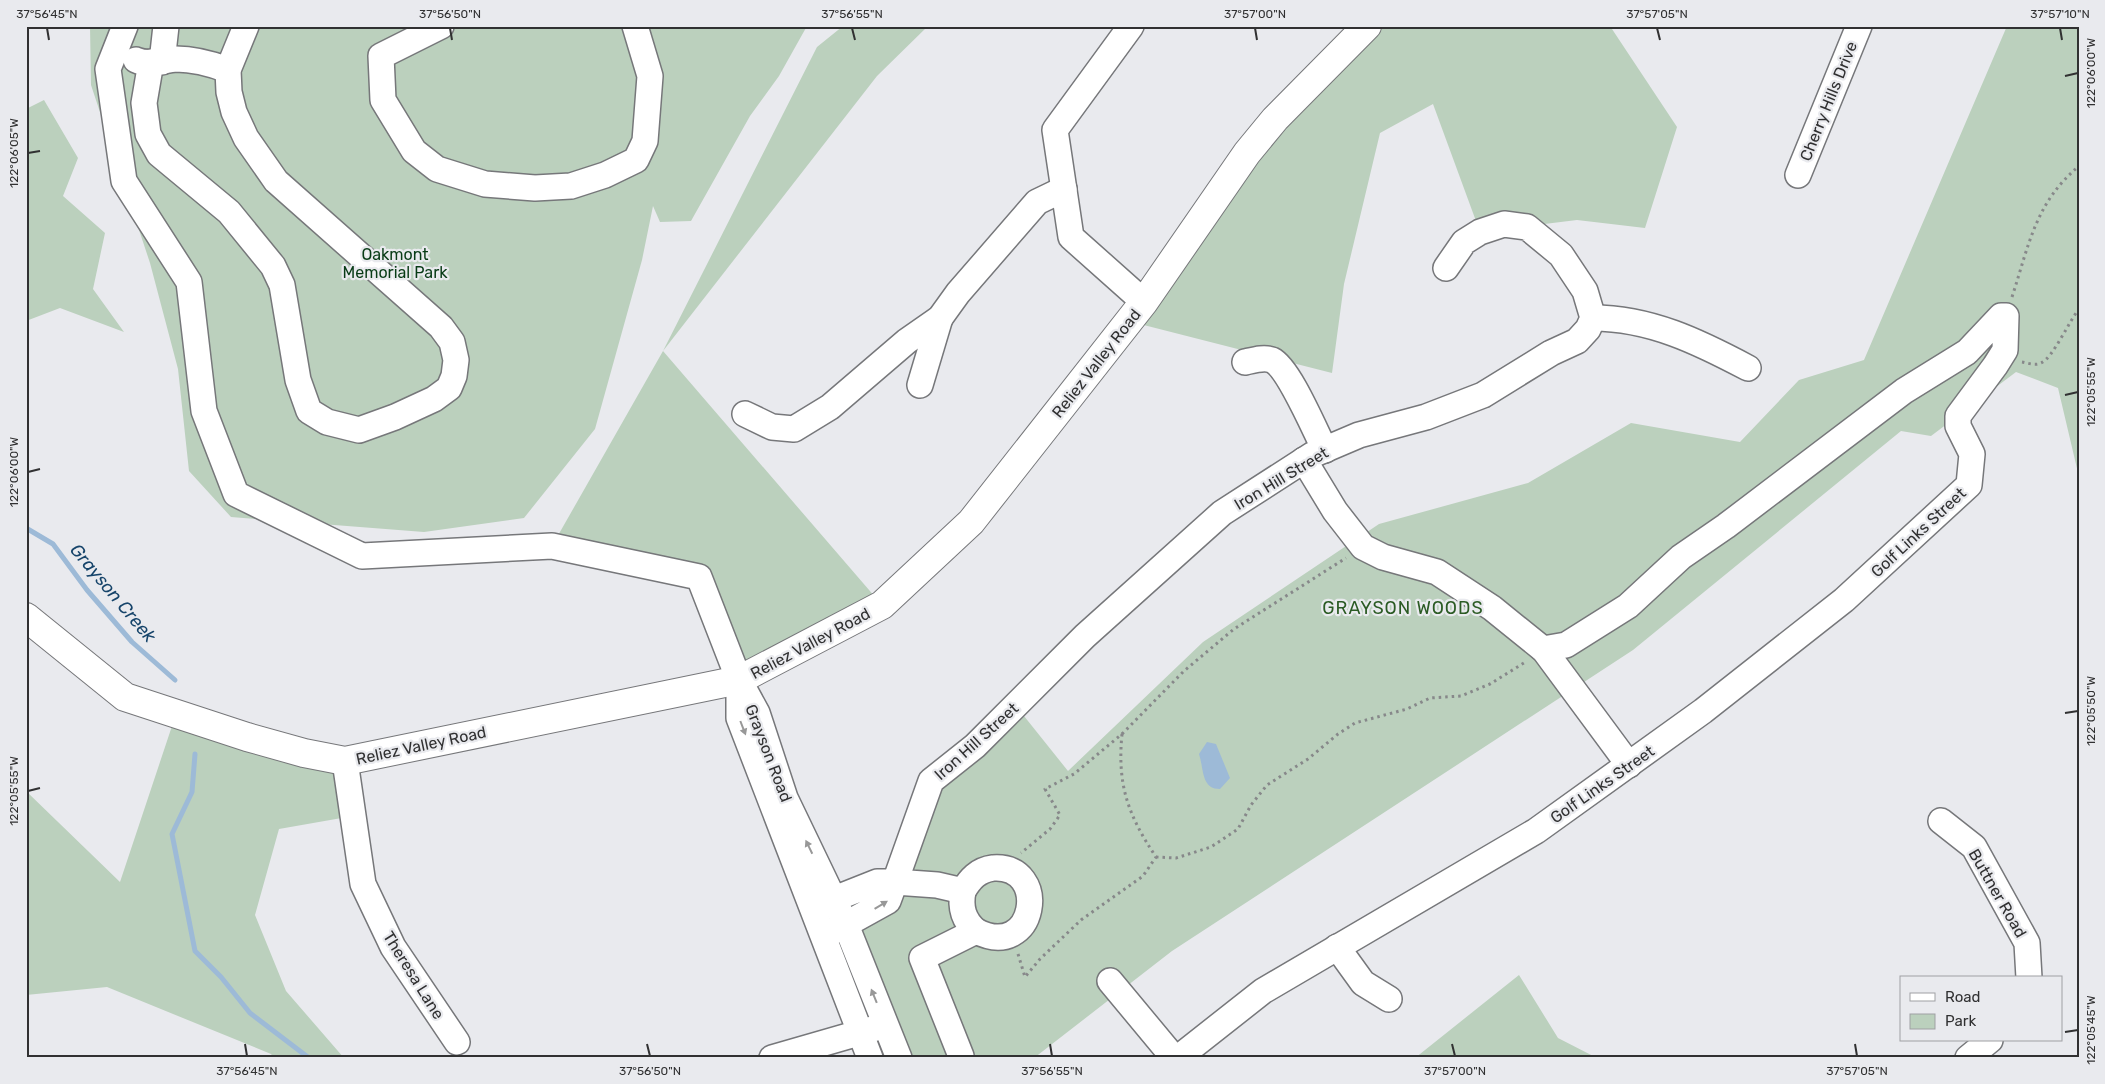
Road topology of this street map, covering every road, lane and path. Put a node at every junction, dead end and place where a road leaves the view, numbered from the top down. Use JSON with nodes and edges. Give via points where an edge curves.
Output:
{"nodes":[{"id":1,"x":125,"y":26,"type":"edge"},
{"id":2,"x":166,"y":26,"type":"edge"},
{"id":3,"x":246,"y":26,"type":"edge"},
{"id":4,"x":441,"y":26,"type":"edge"},
{"id":5,"x":635,"y":26,"type":"edge"},
{"id":6,"x":1131,"y":26,"type":"edge"},
{"id":7,"x":1367,"y":26,"type":"edge"},
{"id":8,"x":1859,"y":26,"type":"edge"},
{"id":9,"x":116,"y":51,"type":"junction"},
{"id":10,"x":156,"y":62,"type":"junction"},
{"id":11,"x":228,"y":70,"type":"junction"},
{"id":12,"x":2079,"y":166,"type":"edge"},
{"id":13,"x":1798,"y":175,"type":"dead end"},
{"id":14,"x":1064,"y":188,"type":"junction"},
{"id":15,"x":1446,"y":268,"type":"dead end"},
{"id":16,"x":1144,"y":302,"type":"junction"},
{"id":17,"x":2079,"y":308,"type":"edge"},
{"id":18,"x":2006,"y":316,"type":"junction"},
{"id":19,"x":940,"y":318,"type":"junction"},
{"id":20,"x":1593,"y":318,"type":"junction"},
{"id":21,"x":2005,"y":350,"type":"junction"},
{"id":22,"x":1245,"y":362,"type":"dead end"},
{"id":23,"x":1748,"y":368,"type":"dead end"},
{"id":24,"x":920,"y":385,"type":"dead end"},
{"id":25,"x":745,"y":414,"type":"dead end"},
{"id":26,"x":1315,"y":455,"type":"junction"},
{"id":27,"x":1363,"y":547,"type":"junction"},
{"id":28,"x":26,"y":617,"type":"edge"},
{"id":29,"x":1544,"y":650,"type":"junction"},
{"id":30,"x":739,"y":680,"type":"junction"},
{"id":31,"x":1122,"y":734,"type":"junction"},
{"id":32,"x":345,"y":761,"type":"junction"},
{"id":33,"x":1629,"y":765,"type":"junction"},
{"id":34,"x":1941,"y":821,"type":"dead end"},
{"id":35,"x":1156,"y":857,"type":"junction"},
{"id":36,"x":1011,"y":872,"type":"junction"},
{"id":37,"x":895,"y":882,"type":"junction"},
{"id":38,"x":963,"y":891,"type":"junction"},
{"id":39,"x":834,"y":899,"type":"junction"},
{"id":40,"x":810,"y":908,"type":"junction"},
{"id":41,"x":846,"y":925,"type":"junction"},
{"id":42,"x":976,"y":931,"type":"junction"},
{"id":43,"x":1012,"y":934,"type":"junction"},
{"id":44,"x":823,"y":937,"type":"junction"},
{"id":45,"x":1337,"y":947,"type":"junction"},
{"id":46,"x":2029,"y":976,"type":"edge"},
{"id":47,"x":1110,"y":981,"type":"dead end"},
{"id":48,"x":1389,"y":999,"type":"dead end"},
{"id":49,"x":886,"y":1025,"type":"junction"},
{"id":50,"x":860,"y":1033,"type":"junction"},
{"id":51,"x":457,"y":1042,"type":"dead end"},
{"id":52,"x":1988,"y":1042,"type":"edge"},
{"id":53,"x":961,"y":1056,"type":"dead end"},
{"id":54,"x":772,"y":1058,"type":"edge"},
{"id":55,"x":870,"y":1058,"type":"edge"},
{"id":56,"x":899,"y":1058,"type":"edge"},
{"id":57,"x":1176,"y":1058,"type":"edge"},
{"id":58,"x":1968,"y":1058,"type":"edge"}],
"edges":[{"from":1,"to":9,"type":"street"},
{"from":2,"to":10,"type":"street"},
{"from":3,"to":11,"type":"street"},
{"from":4,"to":5,"type":"street","via":[[381,56],[383,100],[388,111],[414,152],[437,168],[485,184],[535,188],[571,186],[636,160],[645,141],[650,76]]},
{"from":6,"to":14,"type":"street","via":[[1056,130]]},
{"from":7,"to":16,"type":"main road","name":"Reliez Valley Road","via":[[1275,119],[1247,153]]},
{"from":8,"to":13,"type":"street","name":"Cherry Hills Drive"},
{"from":9,"to":10,"type":"street","via":[[140,62]]},
{"from":9,"to":30,"type":"street","via":[[108,69],[124,181],[189,282],[204,411],[236,494],[362,556],[552,546],[699,576]]},
{"from":10,"to":11,"type":"street","via":[[175,59]]},
{"from":10,"to":11,"type":"street","via":[[144,102],[148,134],[159,154],[229,212],[273,266],[282,284],[298,380],[309,411],[327,422],[358,430],[434,399],[449,388],[454,376],[456,360],[452,342],[440,327],[276,181],[246,138],[234,112]]},
{"from":12,"to":18,"type":"path","via":[[2058,185],[2044,205]]},
{"from":14,"to":16,"type":"street","via":[[1071,237]]},
{"from":14,"to":19,"type":"street","via":[[1037,202]]},
{"from":15,"to":20,"type":"street","via":[[1464,242],[1480,232],[1504,224],[1527,226],[1561,255],[1585,291]]},
{"from":16,"to":30,"type":"main road","name":"Reliez Valley Road","via":[[971,522],[928,563],[882,605]]},
{"from":17,"to":21,"type":"path","via":[[2043,363],[2022,362]]},
{"from":18,"to":21,"type":"street"},
{"from":18,"to":29,"type":"street","via":[[2001,316],[1968,352],[1904,391],[1681,557],[1628,606],[1566,645]]},
{"from":19,"to":24,"type":"street"},
{"from":19,"to":25,"type":"street","via":[[907,341],[830,407],[794,429],[772,427]]},
{"from":20,"to":23,"type":"street","via":[[1637,321],[1699,342]]},
{"from":20,"to":26,"type":"street","name":"Iron Hill Street","via":[[1577,341],[1551,353],[1483,395],[1426,417],[1359,435]]},
{"from":21,"to":33,"type":"street","name":"Golf Links Street","via":[[1958,416],[1958,426],[1972,454],[1969,485],[1844,600],[1704,711]]},
{"from":22,"to":26,"type":"street","via":[[1270,359],[1288,376]]},
{"from":26,"to":27,"type":"street","via":[[1335,511]]},
{"from":26,"to":37,"type":"street","name":"Iron Hill Street","via":[[1222,513],[1092,630],[975,746],[931,780]]},
{"from":27,"to":29,"type":"street","via":[[1383,557],[1437,572],[1492,608]]},
{"from":27,"to":31,"type":"path","via":[[1234,629],[1184,671]]},
{"from":28,"to":32,"type":"main road","name":"Reliez Valley Road","via":[[125,697],[257,740]]},
{"from":29,"to":33,"type":"street"},
{"from":29,"to":35,"type":"path","via":[[1490,684],[1461,696],[1430,698],[1406,709],[1355,723],[1267,785],[1238,829],[1194,854],[1176,858]]},
{"from":30,"to":32,"type":"main road","name":"Reliez Valley Road"},
{"from":39,"to":30,"type":"street","name":"Grayson Road","one_way":true,"via":[[785,798],[757,713]]},
{"from":30,"to":40,"type":"street","name":"Grayson Road","one_way":true,"via":[[739,718]]},
{"from":31,"to":35,"type":"path","via":[[1120,777],[1138,831]]},
{"from":31,"to":36,"type":"path","via":[[1074,774],[1045,789],[1060,815],[1050,829],[1022,850]]},
{"from":32,"to":51,"type":"street","name":"Theresa Lane","via":[[363,884],[393,946]]},
{"from":33,"to":45,"type":"street","name":"Golf Links Street","via":[[1536,831]]},
{"from":34,"to":46,"type":"street","name":"Buttner Road","via":[[1974,847],[2027,943]]},
{"from":35,"to":43,"type":"path","via":[[1143,876],[1082,920],[1040,959],[1025,978]]},
{"from":36,"to":38,"type":"street","via":[[996,868],[982,871]]},
{"from":36,"to":43,"type":"street","via":[[1024,883],[1030,904],[1025,922]]},
{"from":37,"to":38,"type":"street","via":[[937,885]]},
{"from":37,"to":39,"type":"street","via":[[877,882]]},
{"from":41,"to":37,"type":"street","name":"Iron Hill Street","one_way":true,"via":[[888,901]]},
{"from":38,"to":42,"type":"street","via":[[963,915]]},
{"from":39,"to":40,"type":"street"},
{"from":39,"to":41,"type":"street","name":"Grayson Road"},
{"from":40,"to":44,"type":"street","name":"Grayson Road"},
{"from":41,"to":44,"type":"street","name":"Iron Hill Street"},
{"from":49,"to":41,"type":"street","name":"Grayson Road","one_way":true},
{"from":42,"to":43,"type":"street","via":[[992,937]]},
{"from":42,"to":53,"type":"street","via":[[922,958]]},
{"from":44,"to":50,"type":"street","name":"Grayson Road"},
{"from":45,"to":48,"type":"street","via":[[1363,982]]},
{"from":45,"to":57,"type":"street","name":"Golf Links Street","via":[[1263,991]]},
{"from":47,"to":57,"type":"street"},
{"from":49,"to":50,"type":"street"},
{"from":49,"to":56,"type":"street","name":"Grayson Road"},
{"from":50,"to":54,"type":"street"},
{"from":50,"to":55,"type":"street","name":"Grayson Road"},
{"from":52,"to":58,"type":"street"}]}
